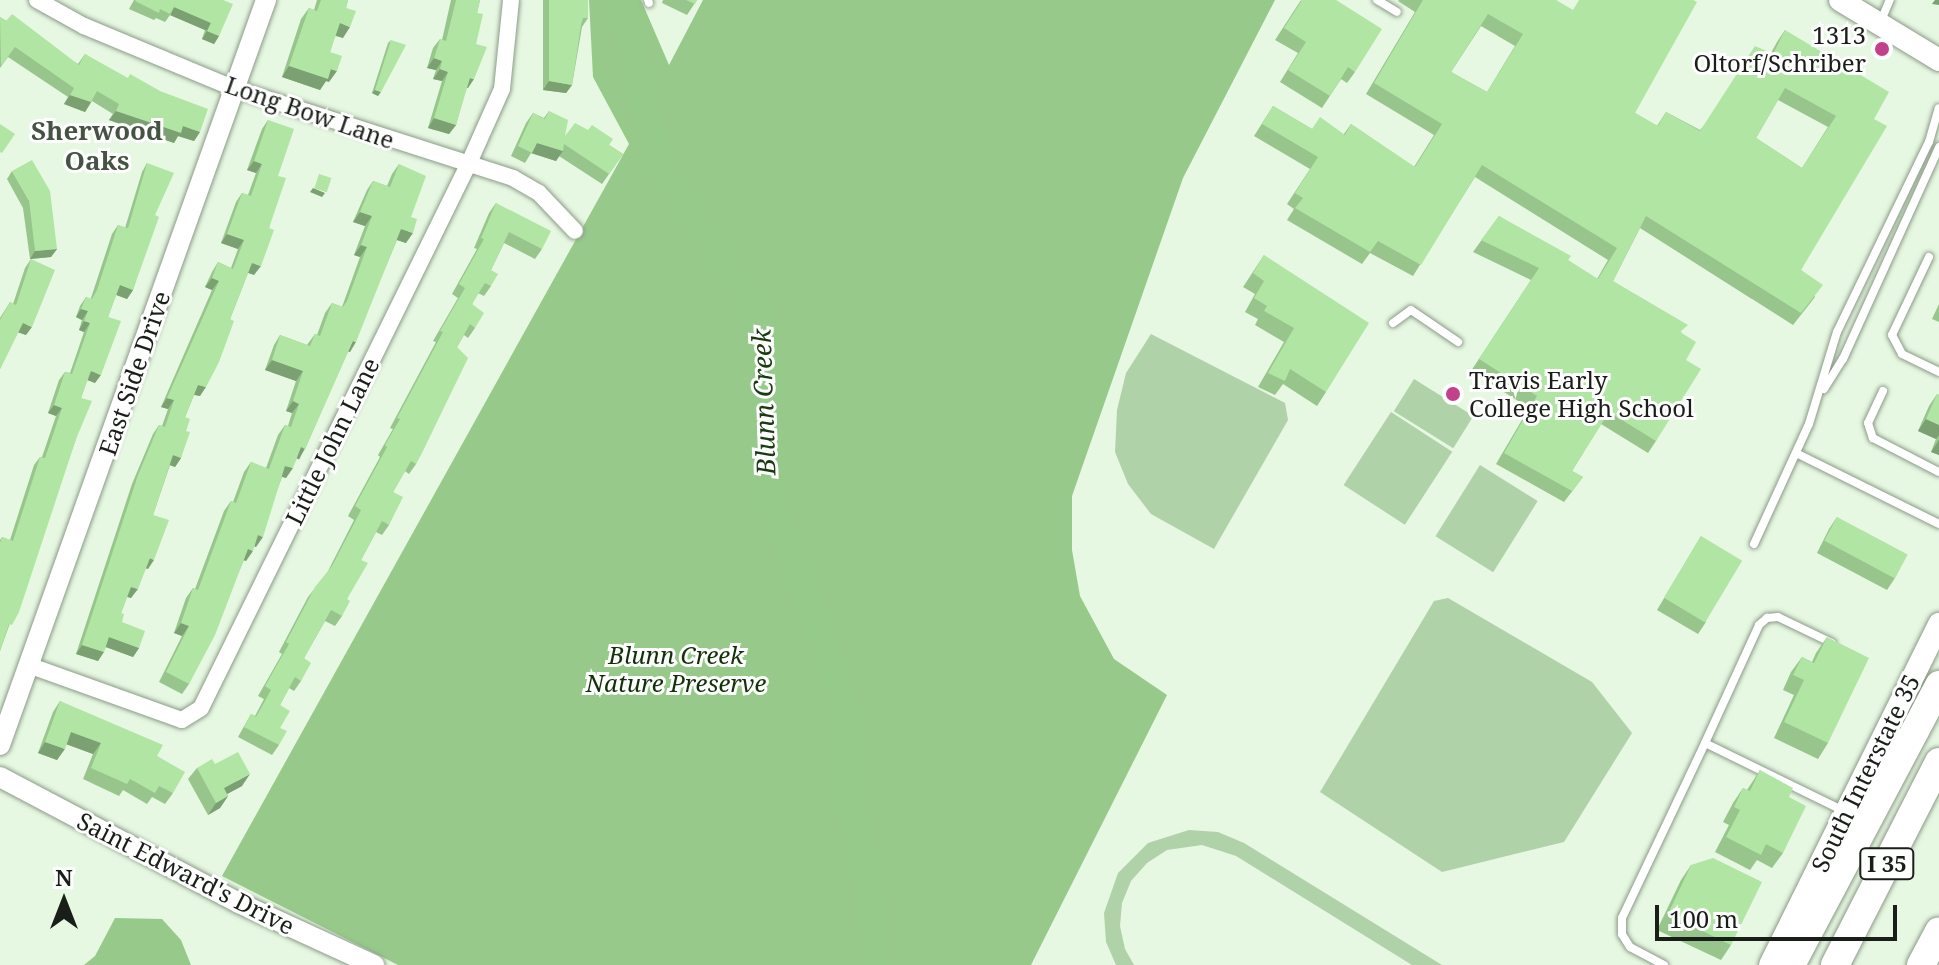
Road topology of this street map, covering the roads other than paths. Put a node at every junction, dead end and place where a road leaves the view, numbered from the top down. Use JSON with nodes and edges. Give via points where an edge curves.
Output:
{"nodes":[{"id":1,"x":37,"y":0,"type":"edge"},
{"id":2,"x":266,"y":0,"type":"edge"},
{"id":3,"x":511,"y":0,"type":"edge"},
{"id":4,"x":1377,"y":0,"type":"edge"},
{"id":5,"x":1840,"y":0,"type":"edge"},
{"id":6,"x":1890,"y":0,"type":"edge"},
{"id":7,"x":1397,"y":12,"type":"dead end"},
{"id":8,"x":1880,"y":24,"type":"junction"},
{"id":9,"x":1939,"y":60,"type":"edge"},
{"id":10,"x":233,"y":88,"type":"junction"},
{"id":11,"x":1939,"y":108,"type":"edge"},
{"id":12,"x":1939,"y":147,"type":"edge"},
{"id":13,"x":469,"y":163,"type":"junction"},
{"id":14,"x":575,"y":231,"type":"dead end"},
{"id":15,"x":1929,"y":257,"type":"dead end"},
{"id":16,"x":1393,"y":323,"type":"dead end"},
{"id":17,"x":1458,"y":342,"type":"dead end"},
{"id":18,"x":1939,"y":372,"type":"edge"},
{"id":19,"x":1883,"y":391,"type":"dead end"},
{"id":20,"x":1817,"y":399,"type":"junction"},
{"id":21,"x":1796,"y":453,"type":"junction"},
{"id":22,"x":1939,"y":472,"type":"edge"},
{"id":23,"x":1939,"y":524,"type":"edge"},
{"id":24,"x":1754,"y":544,"type":"dead end"},
{"id":25,"x":1939,"y":624,"type":"edge"},
{"id":26,"x":1844,"y":649,"type":"edge"},
{"id":27,"x":31,"y":666,"type":"junction"},
{"id":28,"x":1939,"y":685,"type":"edge"},
{"id":29,"x":1705,"y":743,"type":"junction"},
{"id":30,"x":0,"y":745,"type":"edge"},
{"id":31,"x":1939,"y":762,"type":"edge"},
{"id":32,"x":0,"y":777,"type":"edge"},
{"id":33,"x":1846,"y":812,"type":"junction"},
{"id":34,"x":1939,"y":931,"type":"edge"},
{"id":35,"x":1939,"y":938,"type":"edge"},
{"id":36,"x":374,"y":965,"type":"edge"},
{"id":37,"x":1664,"y":965,"type":"edge"},
{"id":38,"x":1770,"y":965,"type":"edge"},
{"id":39,"x":1791,"y":965,"type":"edge"},
{"id":40,"x":1835,"y":965,"type":"edge"},
{"id":41,"x":1921,"y":965,"type":"edge"},
{"id":42,"x":1930,"y":965,"type":"edge"}],
"edges":[{"from":1,"to":10,"type":"street","name":"Long Bow Lane","via":[[84,26]]},
{"from":2,"to":10,"type":"street","name":"East Side Drive"},
{"from":3,"to":13,"type":"street","name":"Little John Lane","via":[[502,89]]},
{"from":4,"to":7,"type":"lane"},
{"from":5,"to":8,"type":"main road"},
{"from":6,"to":8,"type":"lane"},
{"from":8,"to":9,"type":"main road"},
{"from":10,"to":13,"type":"street","name":"Long Bow Lane"},
{"from":10,"to":27,"type":"street","name":"East Side Drive"},
{"from":11,"to":20,"type":"lane","via":[[1929,142],[1837,332]]},
{"from":12,"to":20,"type":"lane","via":[[1843,359]]},
{"from":13,"to":14,"type":"street","name":"Long Bow Lane","via":[[539,193]]},
{"from":13,"to":27,"type":"street","name":"Little John Lane","via":[[201,708],[182,720]]},
{"from":15,"to":18,"type":"lane","via":[[1892,335],[1902,354]]},
{"from":16,"to":17,"type":"lane","via":[[1411,310]]},
{"from":19,"to":22,"type":"lane","via":[[1868,423],[1873,438]]},
{"from":20,"to":21,"type":"lane"},
{"from":21,"to":23,"type":"lane"},
{"from":21,"to":24,"type":"lane"},
{"from":25,"to":33,"type":"main road","name":"South Interstate 35"},
{"from":26,"to":29,"type":"lane","via":[[1778,617],[1767,618],[1759,625]]},
{"from":27,"to":30,"type":"street","name":"East Side Drive"},
{"from":28,"to":39,"type":"highway"},
{"from":29,"to":33,"type":"lane"},
{"from":29,"to":37,"type":"lane","via":[[1622,918],[1622,934],[1630,947]]},
{"from":31,"to":40,"type":"highway","number":"I 35"},
{"from":32,"to":36,"type":"street","name":"Saint Edward's Drive","via":[[239,903]]},
{"from":33,"to":38,"type":"main road","name":"South Interstate 35"},
{"from":34,"to":41,"type":"highway"},
{"from":35,"to":42,"type":"highway"}]}
